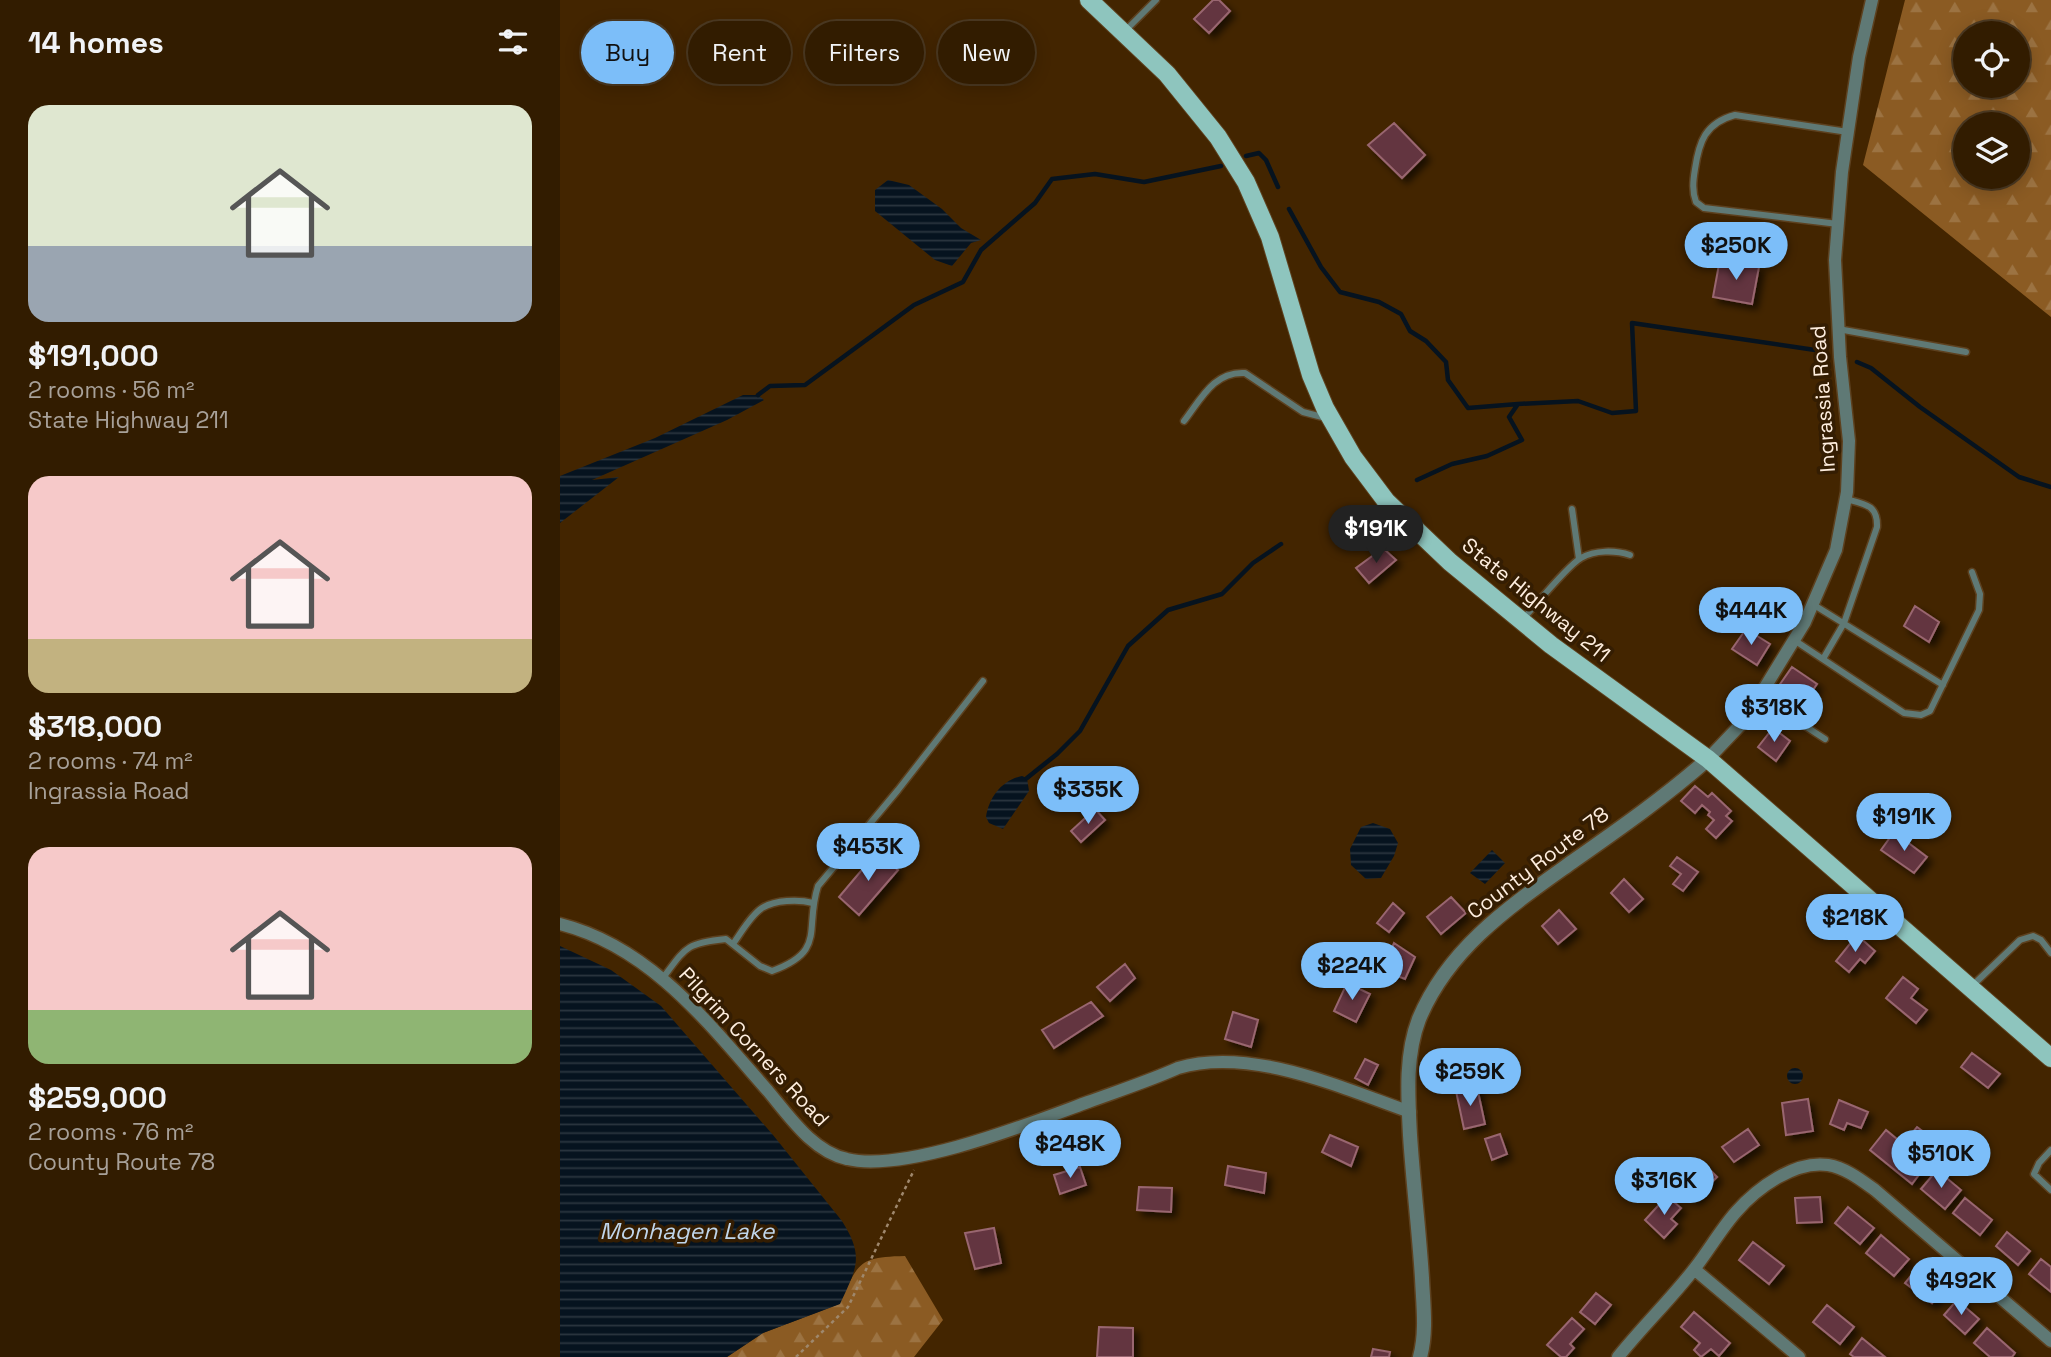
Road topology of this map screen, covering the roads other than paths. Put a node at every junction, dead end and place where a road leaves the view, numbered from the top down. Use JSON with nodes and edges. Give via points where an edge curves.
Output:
{"nodes":[{"id":1,"x":1156,"y":0,"type":"edge"},
{"id":2,"x":1872,"y":0,"type":"edge"},
{"id":3,"x":1093,"y":1,"type":"edge"},
{"id":4,"x":1124,"y":32,"type":"junction"},
{"id":5,"x":1848,"y":132,"type":"junction"},
{"id":6,"x":1838,"y":224,"type":"junction"},
{"id":7,"x":1838,"y":329,"type":"junction"},
{"id":8,"x":1966,"y":352,"type":"dead end"},
{"id":9,"x":1332,"y":420,"type":"junction"},
{"id":10,"x":1184,"y":421,"type":"dead end"},
{"id":11,"x":1846,"y":499,"type":"junction"},
{"id":12,"x":1572,"y":509,"type":"dead end"},
{"id":13,"x":1630,"y":555,"type":"dead end"},
{"id":14,"x":1579,"y":559,"type":"junction"},
{"id":15,"x":1972,"y":572,"type":"dead end"},
{"id":16,"x":1814,"y":604,"type":"junction"},
{"id":17,"x":1522,"y":621,"type":"junction"},
{"id":18,"x":1844,"y":623,"type":"junction"},
{"id":19,"x":1794,"y":640,"type":"junction"},
{"id":20,"x":1823,"y":659,"type":"junction"},
{"id":21,"x":982,"y":681,"type":"dead end"},
{"id":22,"x":1943,"y":685,"type":"junction"},
{"id":23,"x":1759,"y":696,"type":"junction"},
{"id":24,"x":1825,"y":739,"type":"dead end"},
{"id":25,"x":1708,"y":759,"type":"junction"},
{"id":26,"x":813,"y":903,"type":"junction"},
{"id":27,"x":560,"y":924,"type":"edge"},
{"id":28,"x":733,"y":944,"type":"junction"},
{"id":29,"x":2051,"y":953,"type":"edge"},
{"id":30,"x":663,"y":978,"type":"junction"},
{"id":31,"x":1970,"y":988,"type":"junction"},
{"id":32,"x":2051,"y":1058,"type":"edge"},
{"id":33,"x":1410,"y":1112,"type":"junction"},
{"id":34,"x":2051,"y":1150,"type":"edge"},
{"id":35,"x":2051,"y":1190,"type":"edge"},
{"id":36,"x":1693,"y":1269,"type":"junction"},
{"id":37,"x":2051,"y":1341,"type":"edge"},
{"id":38,"x":1420,"y":1357,"type":"edge"},
{"id":39,"x":1618,"y":1357,"type":"edge"},
{"id":40,"x":1799,"y":1357,"type":"edge"}],
"edges":[{"from":1,"to":4,"type":"lane"},
{"from":2,"to":5,"type":"street","name":"Ingrassia Road"},
{"from":3,"to":4,"type":"main road","name":"State Highway 211"},
{"from":4,"to":9,"type":"main road","name":"State Highway 211","via":[[1175,84],[1218,137],[1246,182],[1270,237],[1311,375]]},
{"from":5,"to":6,"type":"street","name":"Ingrassia Road"},
{"from":5,"to":6,"type":"lane","via":[[1735,115],[1723,118],[1707,131],[1698,147],[1693,181],[1696,202],[1704,208]]},
{"from":6,"to":7,"type":"street","name":"Ingrassia Road"},
{"from":7,"to":8,"type":"lane"},
{"from":7,"to":11,"type":"street","name":"Ingrassia Road","via":[[1849,441]]},
{"from":9,"to":10,"type":"lane","via":[[1303,412],[1245,373],[1234,372],[1217,379]]},
{"from":9,"to":17,"type":"main road","name":"State Highway 211","via":[[1386,501]]},
{"from":11,"to":16,"type":"street","name":"Ingrassia Road","via":[[1836,550]]},
{"from":11,"to":18,"type":"lane","via":[[1871,505],[1877,527]]},
{"from":12,"to":14,"type":"lane"},
{"from":13,"to":14,"type":"lane","via":[[1617,551]]},
{"from":14,"to":17,"type":"lane"},
{"from":15,"to":22,"type":"lane","via":[[1980,594],[1979,610]]},
{"from":16,"to":18,"type":"lane"},
{"from":16,"to":19,"type":"street","name":"Ingrassia Road"},
{"from":17,"to":25,"type":"main road","name":"State Highway 211"},
{"from":18,"to":20,"type":"lane"},
{"from":18,"to":22,"type":"lane"},
{"from":19,"to":20,"type":"lane"},
{"from":19,"to":23,"type":"street","name":"Ingrassia Road"},
{"from":20,"to":22,"type":"lane","via":[[1910,715],[1930,711]]},
{"from":21,"to":26,"type":"lane","via":[[818,886]]},
{"from":23,"to":24,"type":"lane"},
{"from":23,"to":25,"type":"street","name":"Ingrassia Road","via":[[1745,720]]},
{"from":25,"to":31,"type":"main road","name":"State Highway 211"},
{"from":25,"to":33,"type":"street","name":"County Route 78","via":[[1472,939],[1447,970],[1419,1020],[1410,1053]]},
{"from":26,"to":28,"type":"lane","via":[[779,902],[762,908]]},
{"from":26,"to":28,"type":"lane","via":[[810,945],[788,965],[772,971]]},
{"from":27,"to":30,"type":"street","name":"Pilgrim Corners Road","via":[[618,947]]},
{"from":28,"to":30,"type":"lane","via":[[726,940],[699,942],[683,952]]},
{"from":29,"to":31,"type":"lane","via":[[2033,936],[2020,940]]},
{"from":30,"to":33,"type":"street","name":"Pilgrim Corners Road","via":[[800,1128],[824,1149],[845,1159],[867,1162],[921,1154],[996,1134],[1178,1068],[1209,1062],[1279,1069]]},
{"from":31,"to":32,"type":"main road","name":"State Highway 211"},
{"from":33,"to":38,"type":"street","name":"County Route 78","via":[[1424,1312]]},
{"from":34,"to":35,"type":"lane","via":[[2034,1174]]},
{"from":36,"to":37,"type":"street","via":[[1737,1211],[1765,1186],[1806,1166],[1828,1165],[1875,1190]]},
{"from":36,"to":39,"type":"street"},
{"from":36,"to":40,"type":"street"}]}
